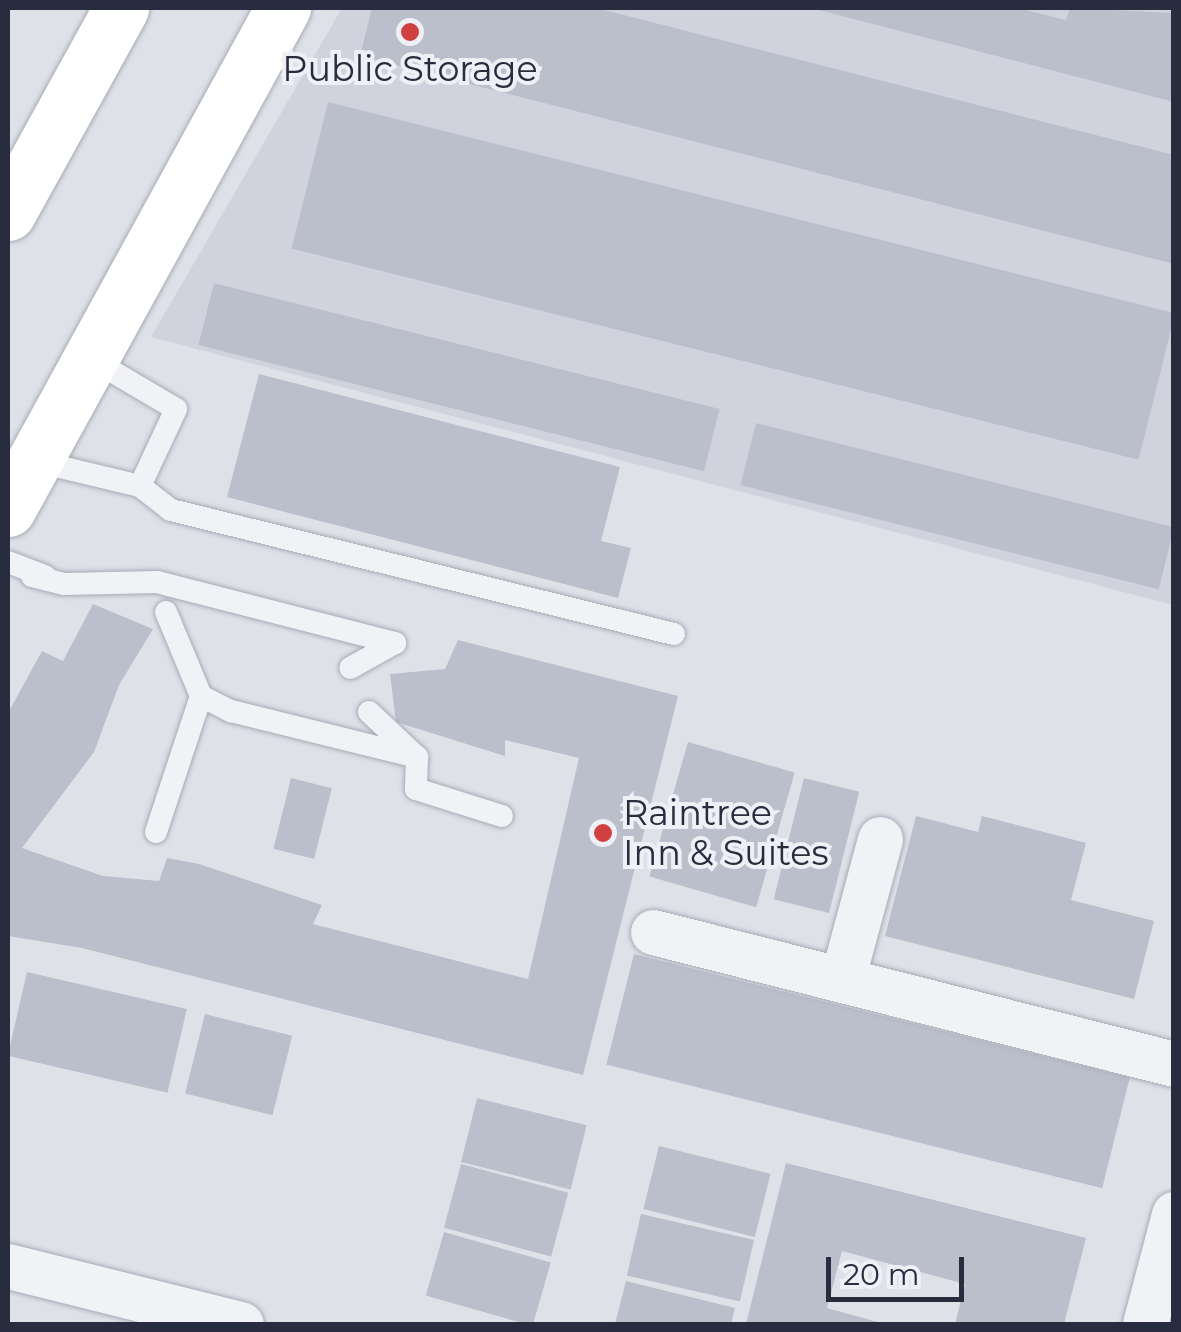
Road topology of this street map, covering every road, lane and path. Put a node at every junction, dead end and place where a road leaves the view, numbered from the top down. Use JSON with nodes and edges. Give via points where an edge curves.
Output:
{"nodes":[{"id":1,"x":121,"y":8,"type":"edge"},
{"id":2,"x":284,"y":8,"type":"edge"},
{"id":3,"x":8,"y":213,"type":"edge"},
{"id":4,"x":91,"y":359,"type":"junction"},
{"id":5,"x":35,"y":461,"type":"junction"},
{"id":6,"x":140,"y":486,"type":"junction"},
{"id":7,"x":8,"y":509,"type":"edge"},
{"id":8,"x":8,"y":562,"type":"edge"},
{"id":9,"x":138,"y":575,"type":"dead end"},
{"id":10,"x":32,"y":576,"type":"junction"},
{"id":11,"x":166,"y":612,"type":"dead end"},
{"id":12,"x":674,"y":634,"type":"dead end"},
{"id":13,"x":350,"y":668,"type":"dead end"},
{"id":14,"x":201,"y":696,"type":"junction"},
{"id":15,"x":368,"y":712,"type":"dead end"},
{"id":16,"x":418,"y":757,"type":"junction"},
{"id":17,"x":502,"y":816,"type":"dead end"},
{"id":18,"x":156,"y":832,"type":"dead end"},
{"id":19,"x":880,"y":839,"type":"dead end"},
{"id":20,"x":654,"y":932,"type":"dead end"},
{"id":21,"x":842,"y":980,"type":"junction"},
{"id":22,"x":1174,"y":1064,"type":"edge"},
{"id":23,"x":1174,"y":1214,"type":"edge"},
{"id":24,"x":8,"y":1266,"type":"edge"},
{"id":25,"x":241,"y":1324,"type":"edge"},
{"id":26,"x":1145,"y":1324,"type":"edge"}],
"edges":[{"from":1,"to":3,"type":"main road"},
{"from":2,"to":4,"type":"main road"},
{"from":4,"to":5,"type":"main road"},
{"from":4,"to":6,"type":"lane","via":[[176,409]]},
{"from":5,"to":6,"type":"lane"},
{"from":5,"to":7,"type":"main road"},
{"from":6,"to":12,"type":"lane","via":[[171,510]]},
{"from":8,"to":10,"type":"lane"},
{"from":9,"to":10,"type":"lane"},
{"from":10,"to":13,"type":"lane","via":[[64,584],[157,582],[395,643]]},
{"from":11,"to":14,"type":"lane"},
{"from":14,"to":16,"type":"lane","via":[[231,712]]},
{"from":14,"to":18,"type":"lane"},
{"from":15,"to":16,"type":"lane"},
{"from":16,"to":17,"type":"lane","via":[[416,789]]},
{"from":19,"to":21,"type":"street"},
{"from":20,"to":21,"type":"street"},
{"from":21,"to":22,"type":"street"},
{"from":23,"to":26,"type":"street"},
{"from":24,"to":25,"type":"street"}]}
